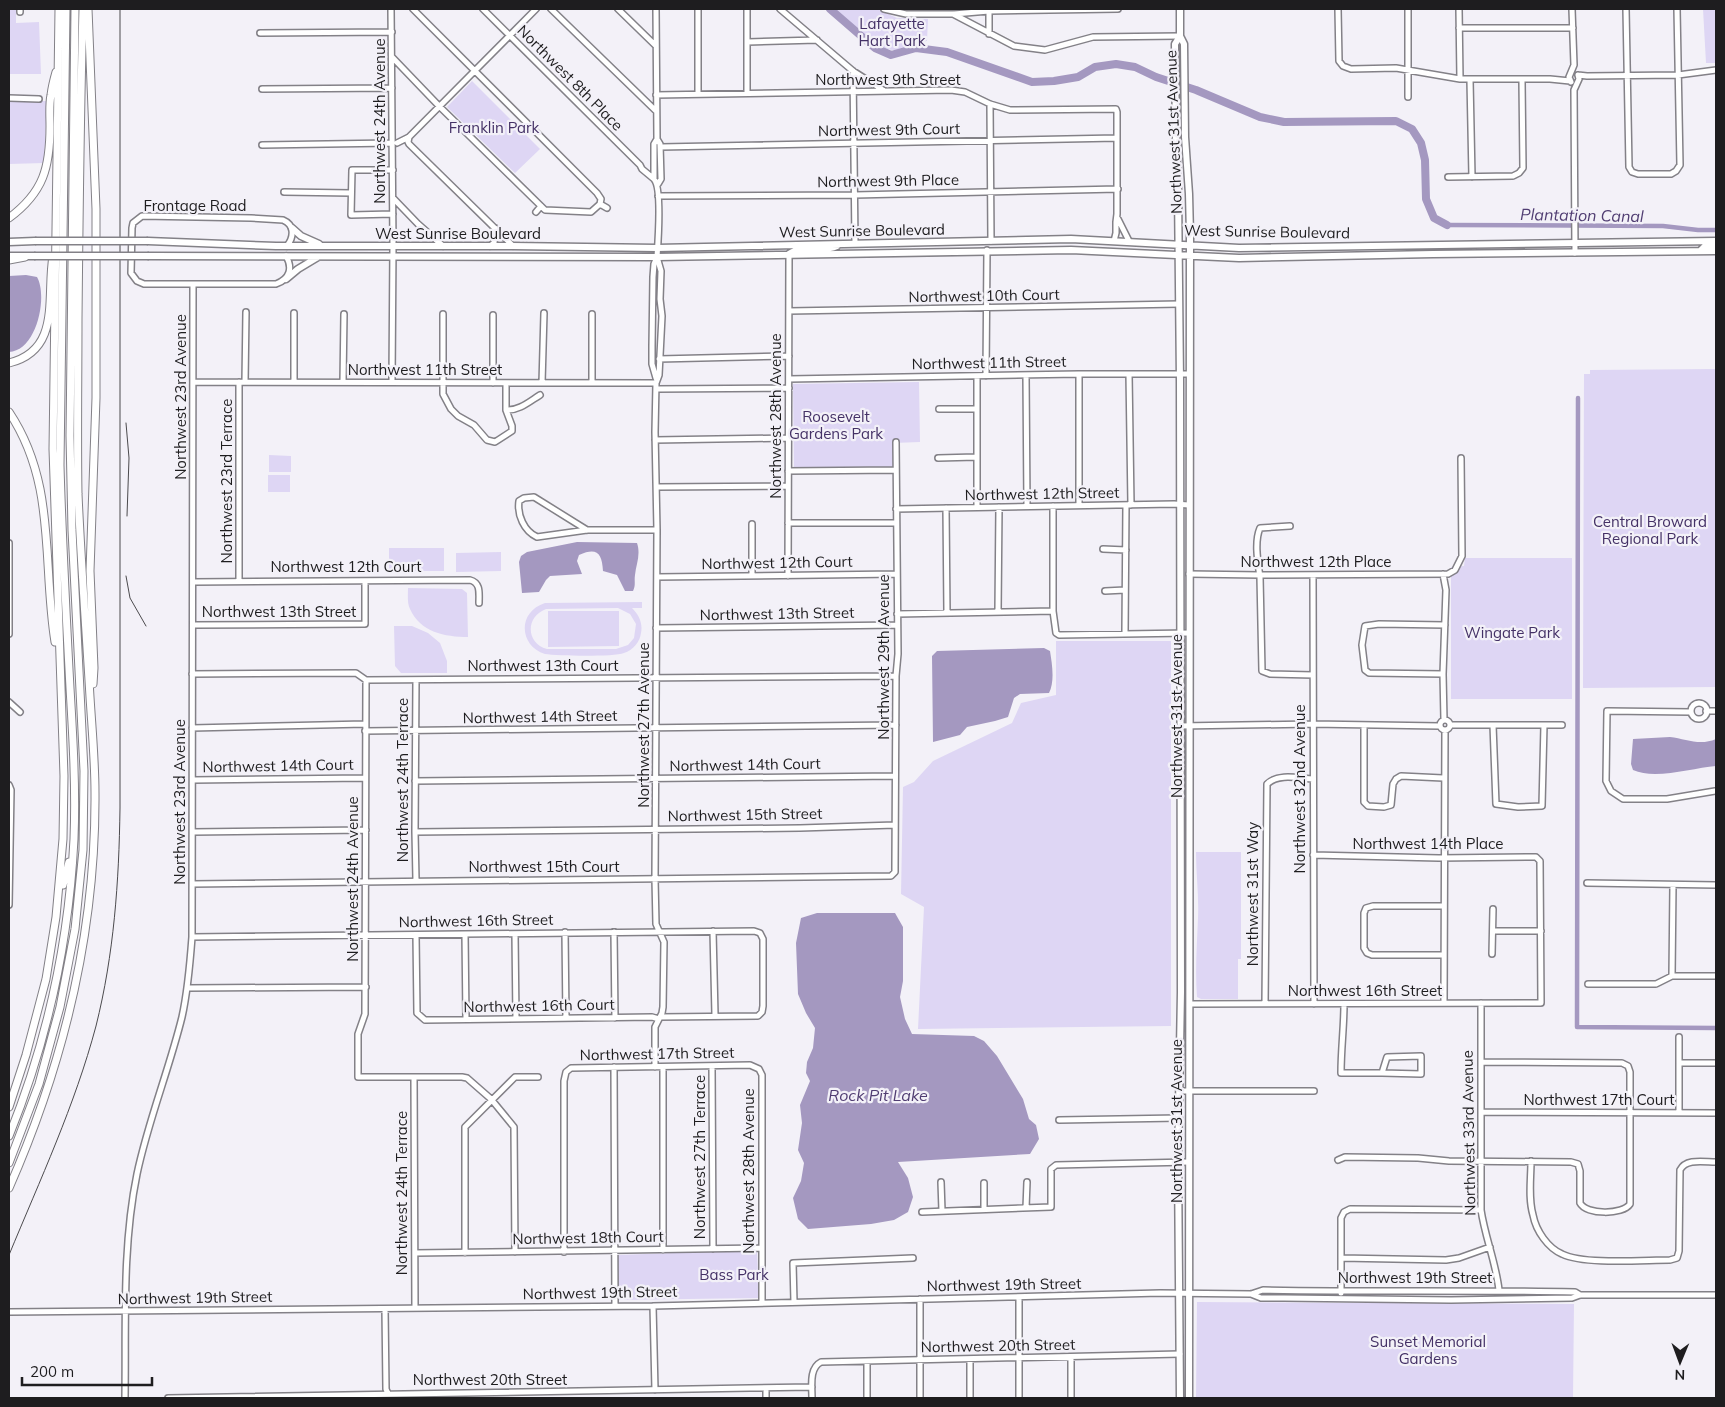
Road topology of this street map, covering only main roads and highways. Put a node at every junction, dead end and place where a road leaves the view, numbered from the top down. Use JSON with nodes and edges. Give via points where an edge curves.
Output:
{"nodes":[{"id":1,"x":59,"y":9,"type":"edge"},
{"id":2,"x":66,"y":9,"type":"edge"},
{"id":3,"x":75,"y":9,"type":"edge"},
{"id":4,"x":83,"y":9,"type":"edge"},
{"id":5,"x":88,"y":9,"type":"edge"},
{"id":6,"x":1180,"y":9,"type":"edge"},
{"id":7,"x":1180,"y":36,"type":"junction"},
{"id":8,"x":59,"y":56,"type":"junction"},
{"id":9,"x":1176,"y":124,"type":"junction"},
{"id":10,"x":1185,"y":137,"type":"junction"},
{"id":11,"x":9,"y":218,"type":"edge"},
{"id":12,"x":292,"y":228,"type":"road end"},
{"id":13,"x":57,"y":231,"type":"junction"},
{"id":14,"x":96,"y":240,"type":"junction"},
{"id":15,"x":991,"y":241,"type":"junction"},
{"id":16,"x":1004,"y":241,"type":"junction"},
{"id":17,"x":1716,"y":241,"type":"edge"},
{"id":18,"x":9,"y":242,"type":"edge"},
{"id":19,"x":840,"y":244,"type":"junction"},
{"id":20,"x":1179,"y":244,"type":"junction"},
{"id":21,"x":1190,"y":244,"type":"junction"},
{"id":22,"x":325,"y":246,"type":"junction"},
{"id":23,"x":1716,"y":246,"type":"edge"},
{"id":24,"x":977,"y":250,"type":"junction"},
{"id":25,"x":987,"y":250,"type":"junction"},
{"id":26,"x":1700,"y":251,"type":"junction"},
{"id":27,"x":1716,"y":251,"type":"edge"},
{"id":28,"x":789,"y":255,"type":"junction"},
{"id":29,"x":25,"y":256,"type":"joint"},
{"id":30,"x":319,"y":256,"type":"junction"},
{"id":31,"x":1179,"y":256,"type":"junction"},
{"id":32,"x":1190,"y":256,"type":"junction"},
{"id":33,"x":96,"y":257,"type":"junction"},
{"id":34,"x":9,"y":258,"type":"edge"},
{"id":35,"x":286,"y":279,"type":"road end"},
{"id":36,"x":9,"y":363,"type":"edge"},
{"id":37,"x":9,"y":412,"type":"edge"},
{"id":38,"x":1180,"y":557,"type":"junction"},
{"id":39,"x":1189,"y":574,"type":"junction"},
{"id":40,"x":61,"y":672,"type":"junction"},
{"id":41,"x":90,"y":707,"type":"junction"},
{"id":42,"x":74,"y":839,"type":"junction"},
{"id":43,"x":56,"y":917,"type":"junction"},
{"id":44,"x":75,"y":929,"type":"junction"},
{"id":45,"x":1181,"y":992,"type":"junction"},
{"id":46,"x":72,"y":1002,"type":"junction"},
{"id":47,"x":1190,"y":1004,"type":"junction"},
{"id":48,"x":9,"y":1107,"type":"edge"},
{"id":49,"x":9,"y":1136,"type":"edge"},
{"id":50,"x":9,"y":1162,"type":"edge"},
{"id":51,"x":9,"y":1188,"type":"edge"},
{"id":52,"x":1180,"y":1398,"type":"edge"},
{"id":53,"x":1189,"y":1398,"type":"edge"}],
"edges":[{"from":1,"to":8,"type":"highway"},
{"from":2,"to":42,"type":"highway","via":[[60,457]]},
{"from":3,"to":44,"type":"highway","via":[[70,453],[84,802]]},
{"from":4,"to":41,"type":"highway","via":[[78,445]]},
{"from":5,"to":14,"type":"highway"},
{"from":6,"to":7,"type":"main road","name":"Northwest 31st Avenue"},
{"from":7,"to":9,"type":"main road","name":"Northwest 31st Avenue","via":[[1175,44]]},
{"from":7,"to":10,"type":"main road","name":"Northwest 31st Avenue","via":[[1184,44]]},
{"from":8,"to":11,"type":"highway","via":[[50,96],[50,151],[46,168],[31,196]]},
{"from":8,"to":13,"type":"highway"},
{"from":9,"to":10,"type":"main road"},
{"from":9,"to":20,"type":"main road","name":"Northwest 31st Avenue"},
{"from":10,"to":21,"type":"main road","name":"Northwest 31st Avenue"},
{"from":12,"to":22,"type":"main road"},
{"from":13,"to":36,"type":"highway","via":[[51,267],[49,321],[45,333],[30,353]]},
{"from":13,"to":40,"type":"highway","via":[[53,465]]},
{"from":14,"to":18,"type":"main road","name":"West Sunrise Boulevard","bridge":true},
{"from":14,"to":22,"type":"main road","name":"West Sunrise Boulevard","bridge":true},
{"from":14,"to":33,"type":"highway","bridge":true},
{"from":15,"to":16,"type":"main road","name":"West Sunrise Boulevard"},
{"from":15,"to":19,"type":"main road","name":"West Sunrise Boulevard"},
{"from":15,"to":24,"type":"main road"},
{"from":16,"to":20,"type":"main road","name":"West Sunrise Boulevard"},
{"from":16,"to":25,"type":"main road"},
{"from":17,"to":21,"type":"main road","name":"West Sunrise Boulevard","via":[[1247,248]]},
{"from":19,"to":22,"type":"main road","name":"West Sunrise Boulevard","via":[[657,248]]},
{"from":19,"to":28,"type":"main road","via":[[831,248],[799,249]]},
{"from":20,"to":21,"type":"main road","name":"West Sunrise Boulevard"},
{"from":20,"to":31,"type":"main road","name":"Northwest 31st Avenue"},
{"from":21,"to":32,"type":"main road","name":"Northwest 31st Avenue"},
{"from":23,"to":26,"type":"main road","via":[[1704,247]]},
{"from":24,"to":25,"type":"main road","name":"West Sunrise Boulevard"},
{"from":24,"to":28,"type":"main road","name":"West Sunrise Boulevard"},
{"from":25,"to":31,"type":"main road","name":"West Sunrise Boulevard","via":[[1071,250]]},
{"from":26,"to":27,"type":"main road","name":"West Sunrise Boulevard"},
{"from":26,"to":32,"type":"main road","name":"West Sunrise Boulevard"},
{"from":28,"to":30,"type":"main road","name":"West Sunrise Boulevard"},
{"from":29,"to":33,"type":"main road","name":"West Sunrise Boulevard","bridge":true},
{"from":29,"to":34,"type":"highway"},
{"from":30,"to":33,"type":"main road","name":"West Sunrise Boulevard","bridge":true},
{"from":30,"to":35,"type":"main road"},
{"from":31,"to":32,"type":"main road","name":"West Sunrise Boulevard"},
{"from":31,"to":38,"type":"main road","name":"Northwest 31st Avenue"},
{"from":32,"to":39,"type":"main road","name":"Northwest 31st Avenue"},
{"from":33,"to":41,"type":"highway","via":[[96,398],[90,571],[94,668]]},
{"from":37,"to":40,"type":"highway","via":[[27,445],[40,488],[53,626]]},
{"from":38,"to":39,"type":"main road"},
{"from":38,"to":45,"type":"main road","name":"Northwest 31st Avenue"},
{"from":39,"to":47,"type":"main road","name":"Northwest 31st Avenue"},
{"from":40,"to":43,"type":"highway","via":[[64,807]]},
{"from":41,"to":46,"type":"highway","via":[[95,794],[93,858]]},
{"from":42,"to":43,"type":"highway"},
{"from":42,"to":49,"type":"highway","via":[[66,918],[52,997],[31,1074]]},
{"from":43,"to":48,"type":"highway","via":[[39,1009]]},
{"from":44,"to":46,"type":"highway"},
{"from":44,"to":50,"type":"highway","via":[[46,1061]]},
{"from":45,"to":47,"type":"main road"},
{"from":45,"to":52,"type":"main road","name":"Northwest 31st Avenue","via":[[1178,1161]]},
{"from":46,"to":51,"type":"highway","via":[[46,1094]]},
{"from":47,"to":53,"type":"main road","name":"Northwest 31st Avenue"}]}
